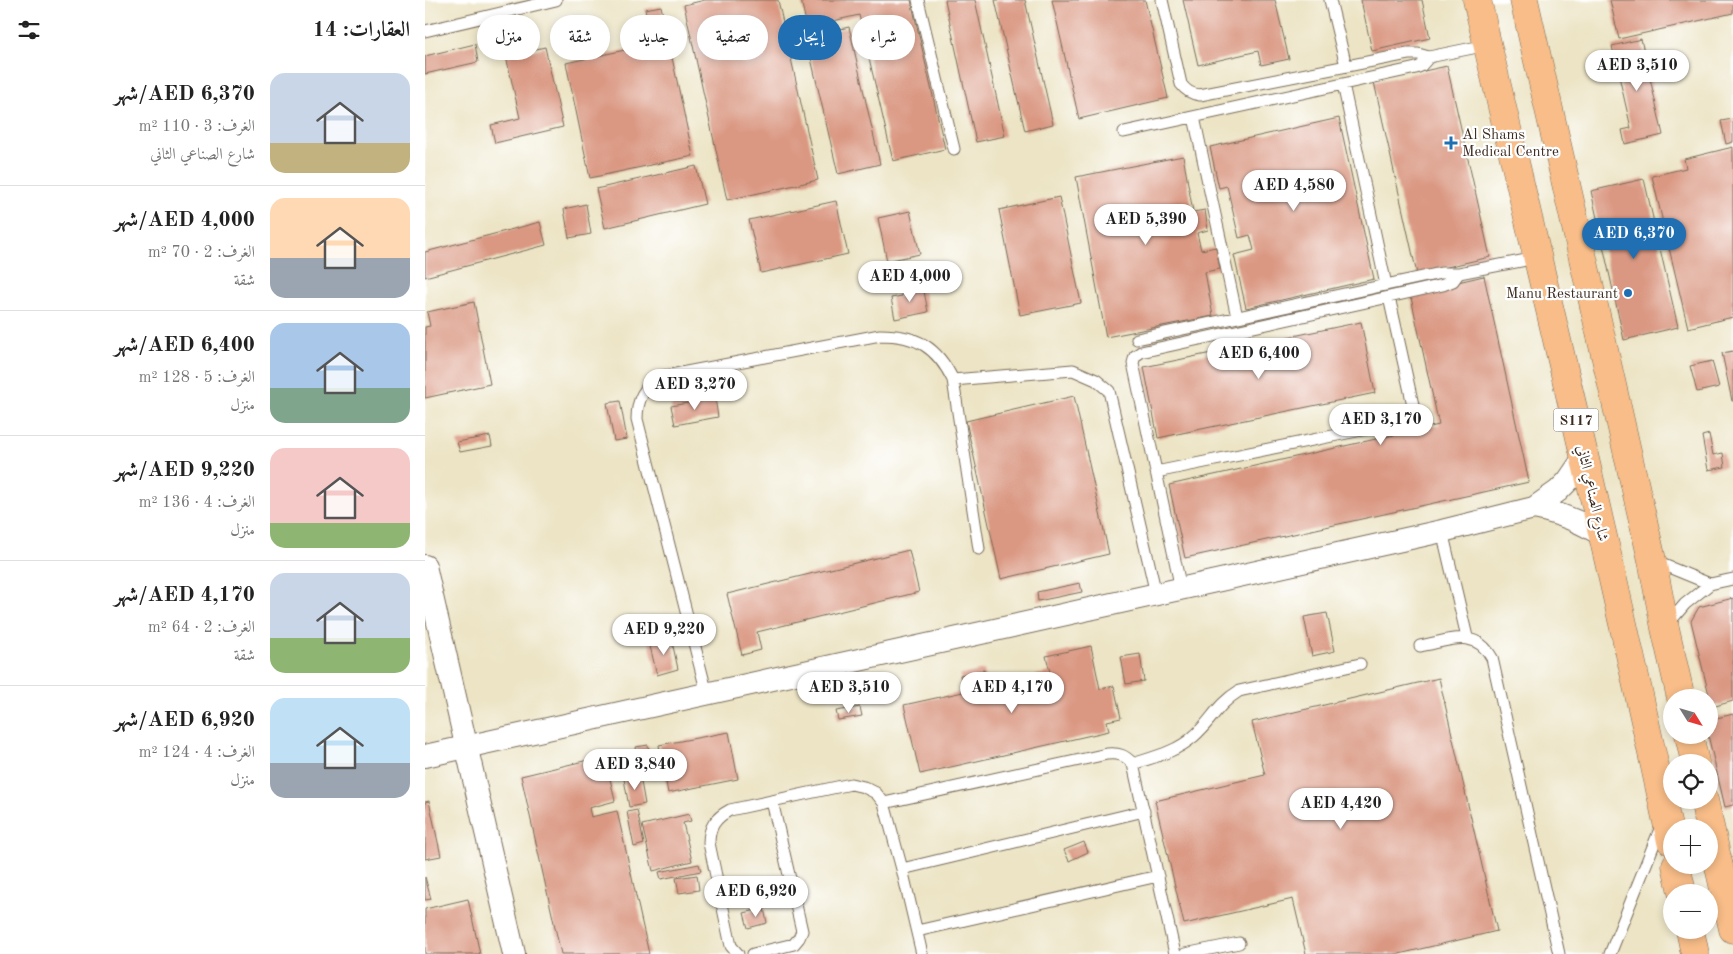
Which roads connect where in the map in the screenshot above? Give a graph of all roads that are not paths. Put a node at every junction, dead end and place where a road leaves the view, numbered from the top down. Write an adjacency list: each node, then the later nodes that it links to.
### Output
1 (555, 0): 7 (lane)
2 (918, 0): 14 (lane)
3 (1162, 0): 10 (lane)
4 (1330, 0): 10 (lane)
5 (1477, 0): 8 (main road, شارع الصناعي الثاني / S117)
6 (1525, 0): 28 (main road, S117)
7 (425, 32)
8 (1487, 45): 9 (lane); 15 (main road, شارع الصناعي الثاني / S117)
9 (1429, 57): 10 (lane); 11 (lane)
10 (1346, 66)
11 (1343, 84): 12 (lane); 17 (lane)
12 (1194, 117): 13 (lane); 19 (lane)
13 (1124, 132)
14 (954, 149)
15 (1536, 258): 16 (lane); 22 (main road, شارع الصناعي الثاني / S117)
16 (1459, 273): 17 (lane); 18 (lane)
17 (1386, 285): 19 (lane)
18 (1389, 297): 23 (lane); 23 (lane)
19 (1237, 317): 20 (lane)
20 (1137, 339)
21 (953, 380): 27 (lane); 33 (lane); 39 (lane)
22 (1585, 456): 24 (street); 26 (main road, شارع الصناعي الثاني / S117)
23 (1156, 472): 32 (lane)
24 (1533, 508): 25 (street); 26 (street)
25 (1442, 531): 32 (street); 35 (lane)
26 (1603, 536): 47 (main road, شارع الصناعي الثاني / S117)
27 (979, 549)
28 (1652, 560): 31 (lane); 34 (main road, S117)
29 (425, 566): 40 (street)
30 (1733, 579): 31 (lane)
31 (1710, 584): 34 (lane)
32 (1181, 589): 33 (street)
33 (1156, 594): 39 (street)
34 (1665, 628): 38 (main road, S117)
35 (1467, 637): 36 (lane); 62 (lane)
36 (1420, 646)
37 (1360, 664): 42 (lane)
38 (1679, 689)
39 (707, 694): 40 (street)
40 (466, 747): 41 (street); 56 (street)
41 (425, 756)
42 (1133, 764): 44 (lane); 46 (lane)
43 (772, 801): 44 (lane); 57 (lane); 58 (lane)
44 (884, 803): 49 (lane)
45 (1706, 809): 51 (main road)
46 (1144, 811): 49 (lane); 50 (lane)
47 (1666, 819)
48 (1663, 839): 63 (lane)
49 (902, 869): 53 (lane)
50 (1158, 876): 53 (lane); 60 (lane)
51 (1729, 890): 52 (main road)
52 (1733, 929)
53 (917, 931): 59 (lane)
54 (1692, 939): 64 (main road)
55 (1239, 943): 61 (lane)
56 (514, 954)
57 (738, 954)
58 (753, 954)
59 (922, 954)
60 (1175, 954)
61 (1185, 954)
62 (1559, 954)
63 (1610, 954)
64 (1695, 954)

